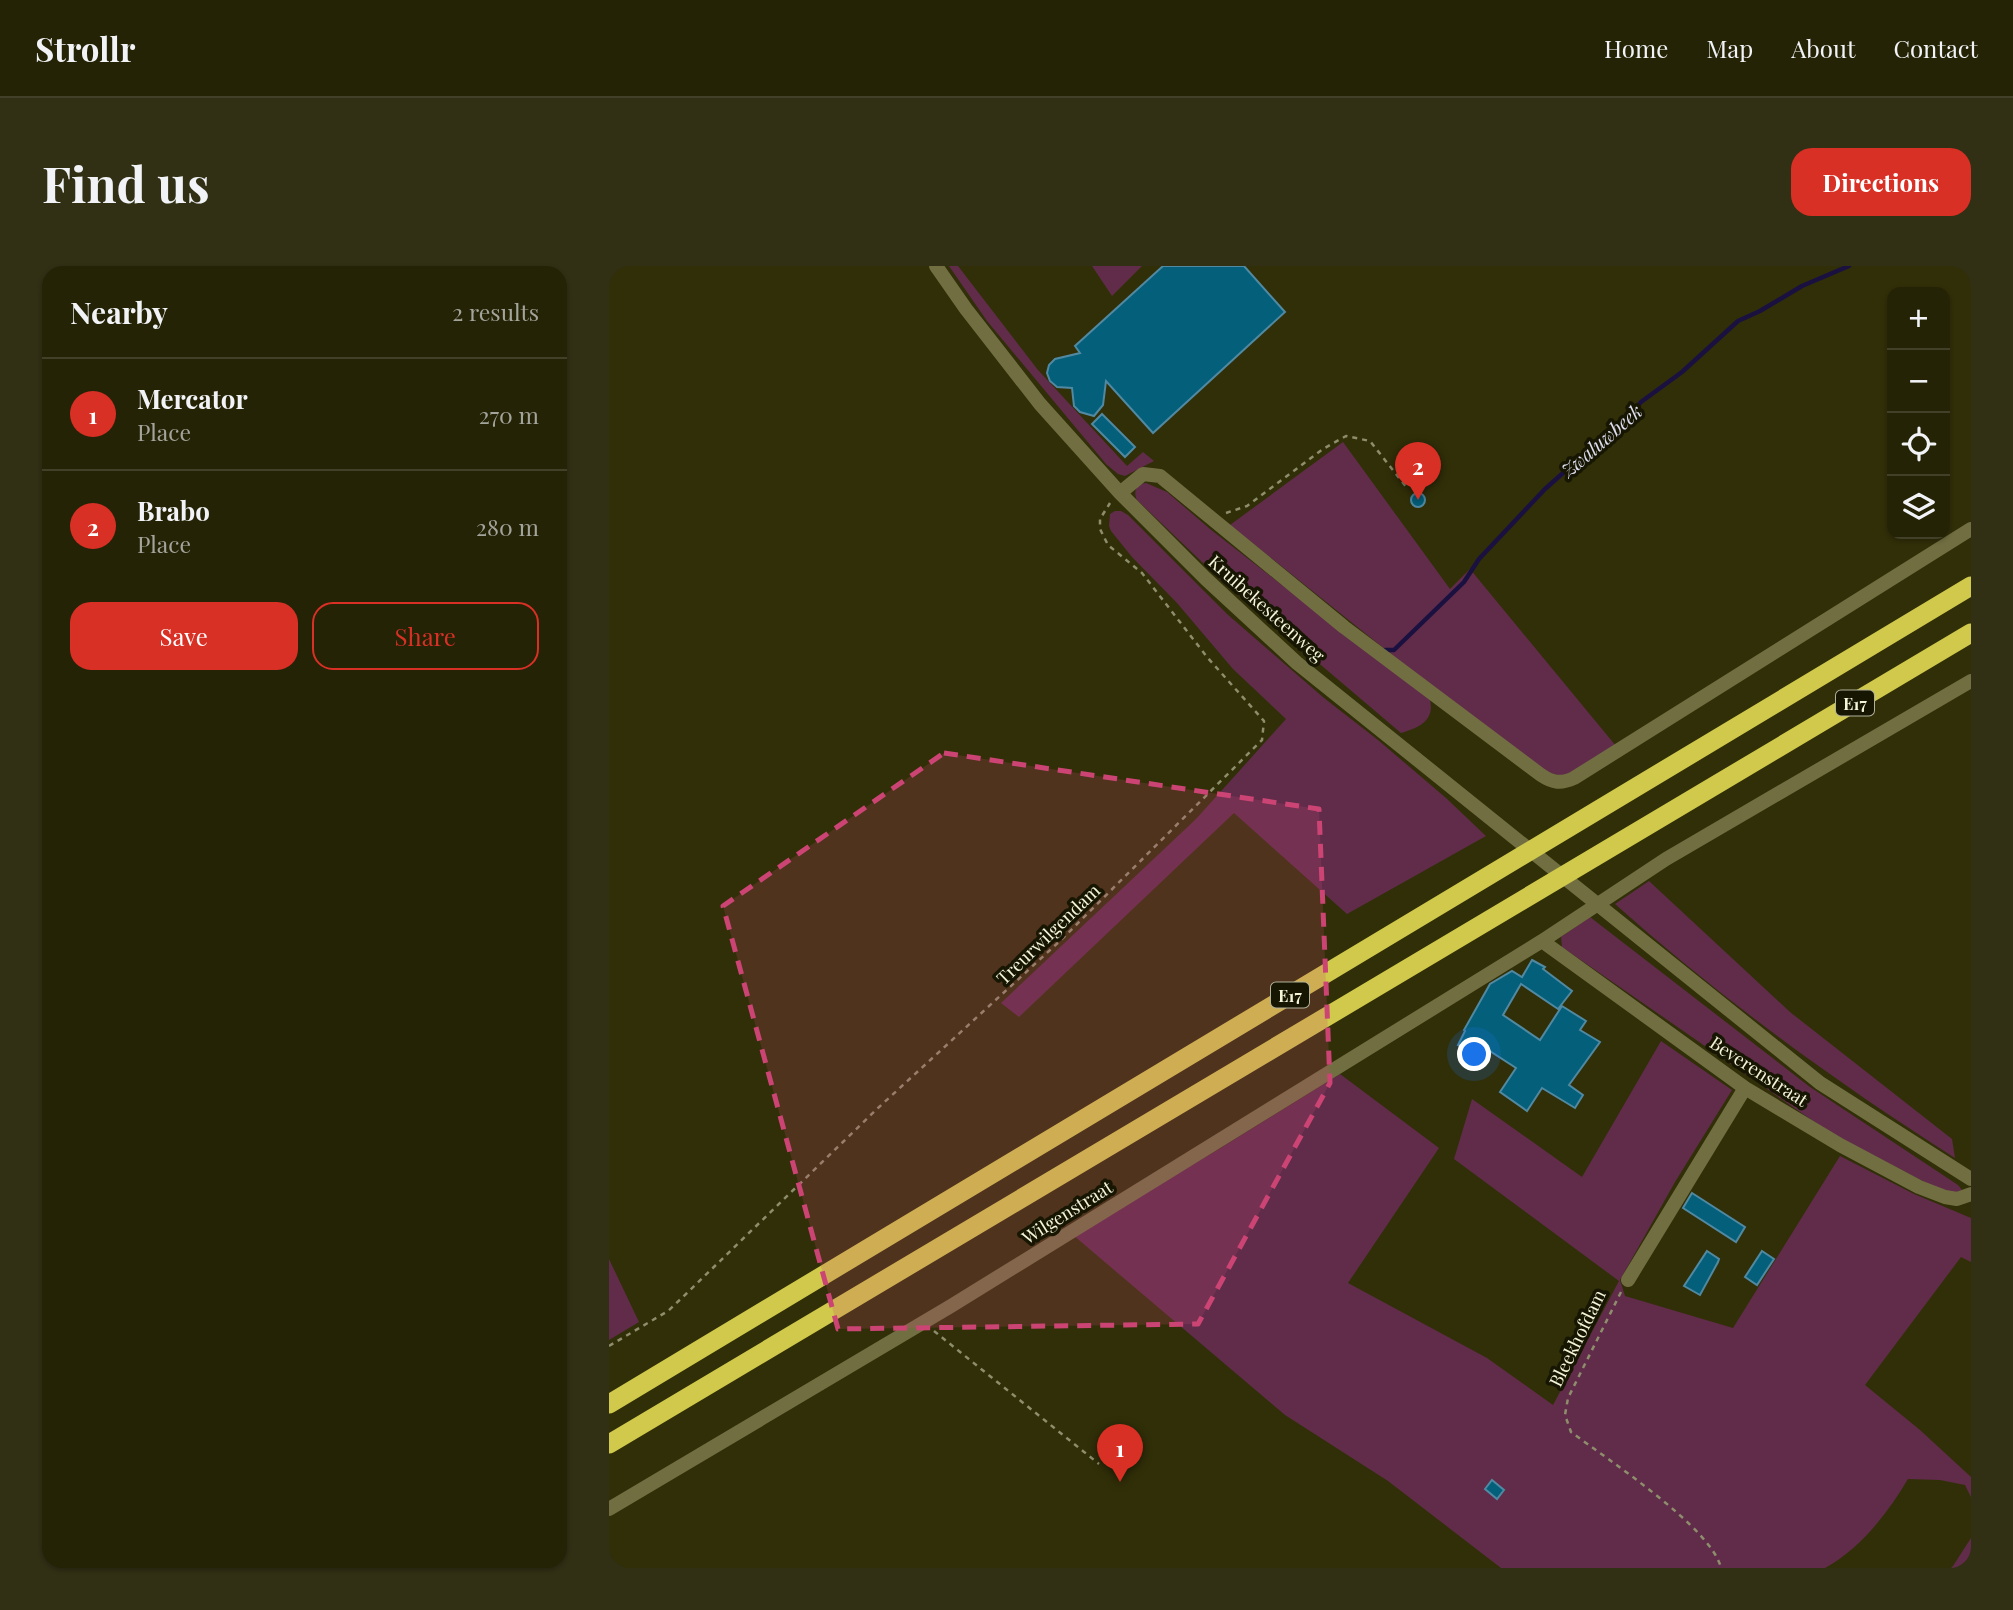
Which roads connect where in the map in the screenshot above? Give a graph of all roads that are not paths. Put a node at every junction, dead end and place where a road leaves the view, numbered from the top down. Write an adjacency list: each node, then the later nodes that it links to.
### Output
1 (936, 266): 2 (street, Kruibekesteenweg)
2 (1120, 493): 3 (street); 7 (street, Kruibekesteenweg)
3 (1971, 529)
4 (1971, 586): 13 (highway, E17)
5 (1971, 633): 14 (highway, E17)
6 (1971, 681): 8 (street, Wilgenstraat)
7 (1625, 925): 10 (street, Beverenstraat)
8 (1542, 941): 9 (street, Beverenstraat); 15 (street, Wilgenstraat)
9 (1745, 1088): 11 (street, Beverenstraat); 12 (street, Bleekhofdam)
10 (1971, 1179)
11 (1971, 1194)
12 (1628, 1280)
13 (609, 1404)
14 (609, 1444)
15 (609, 1509)

